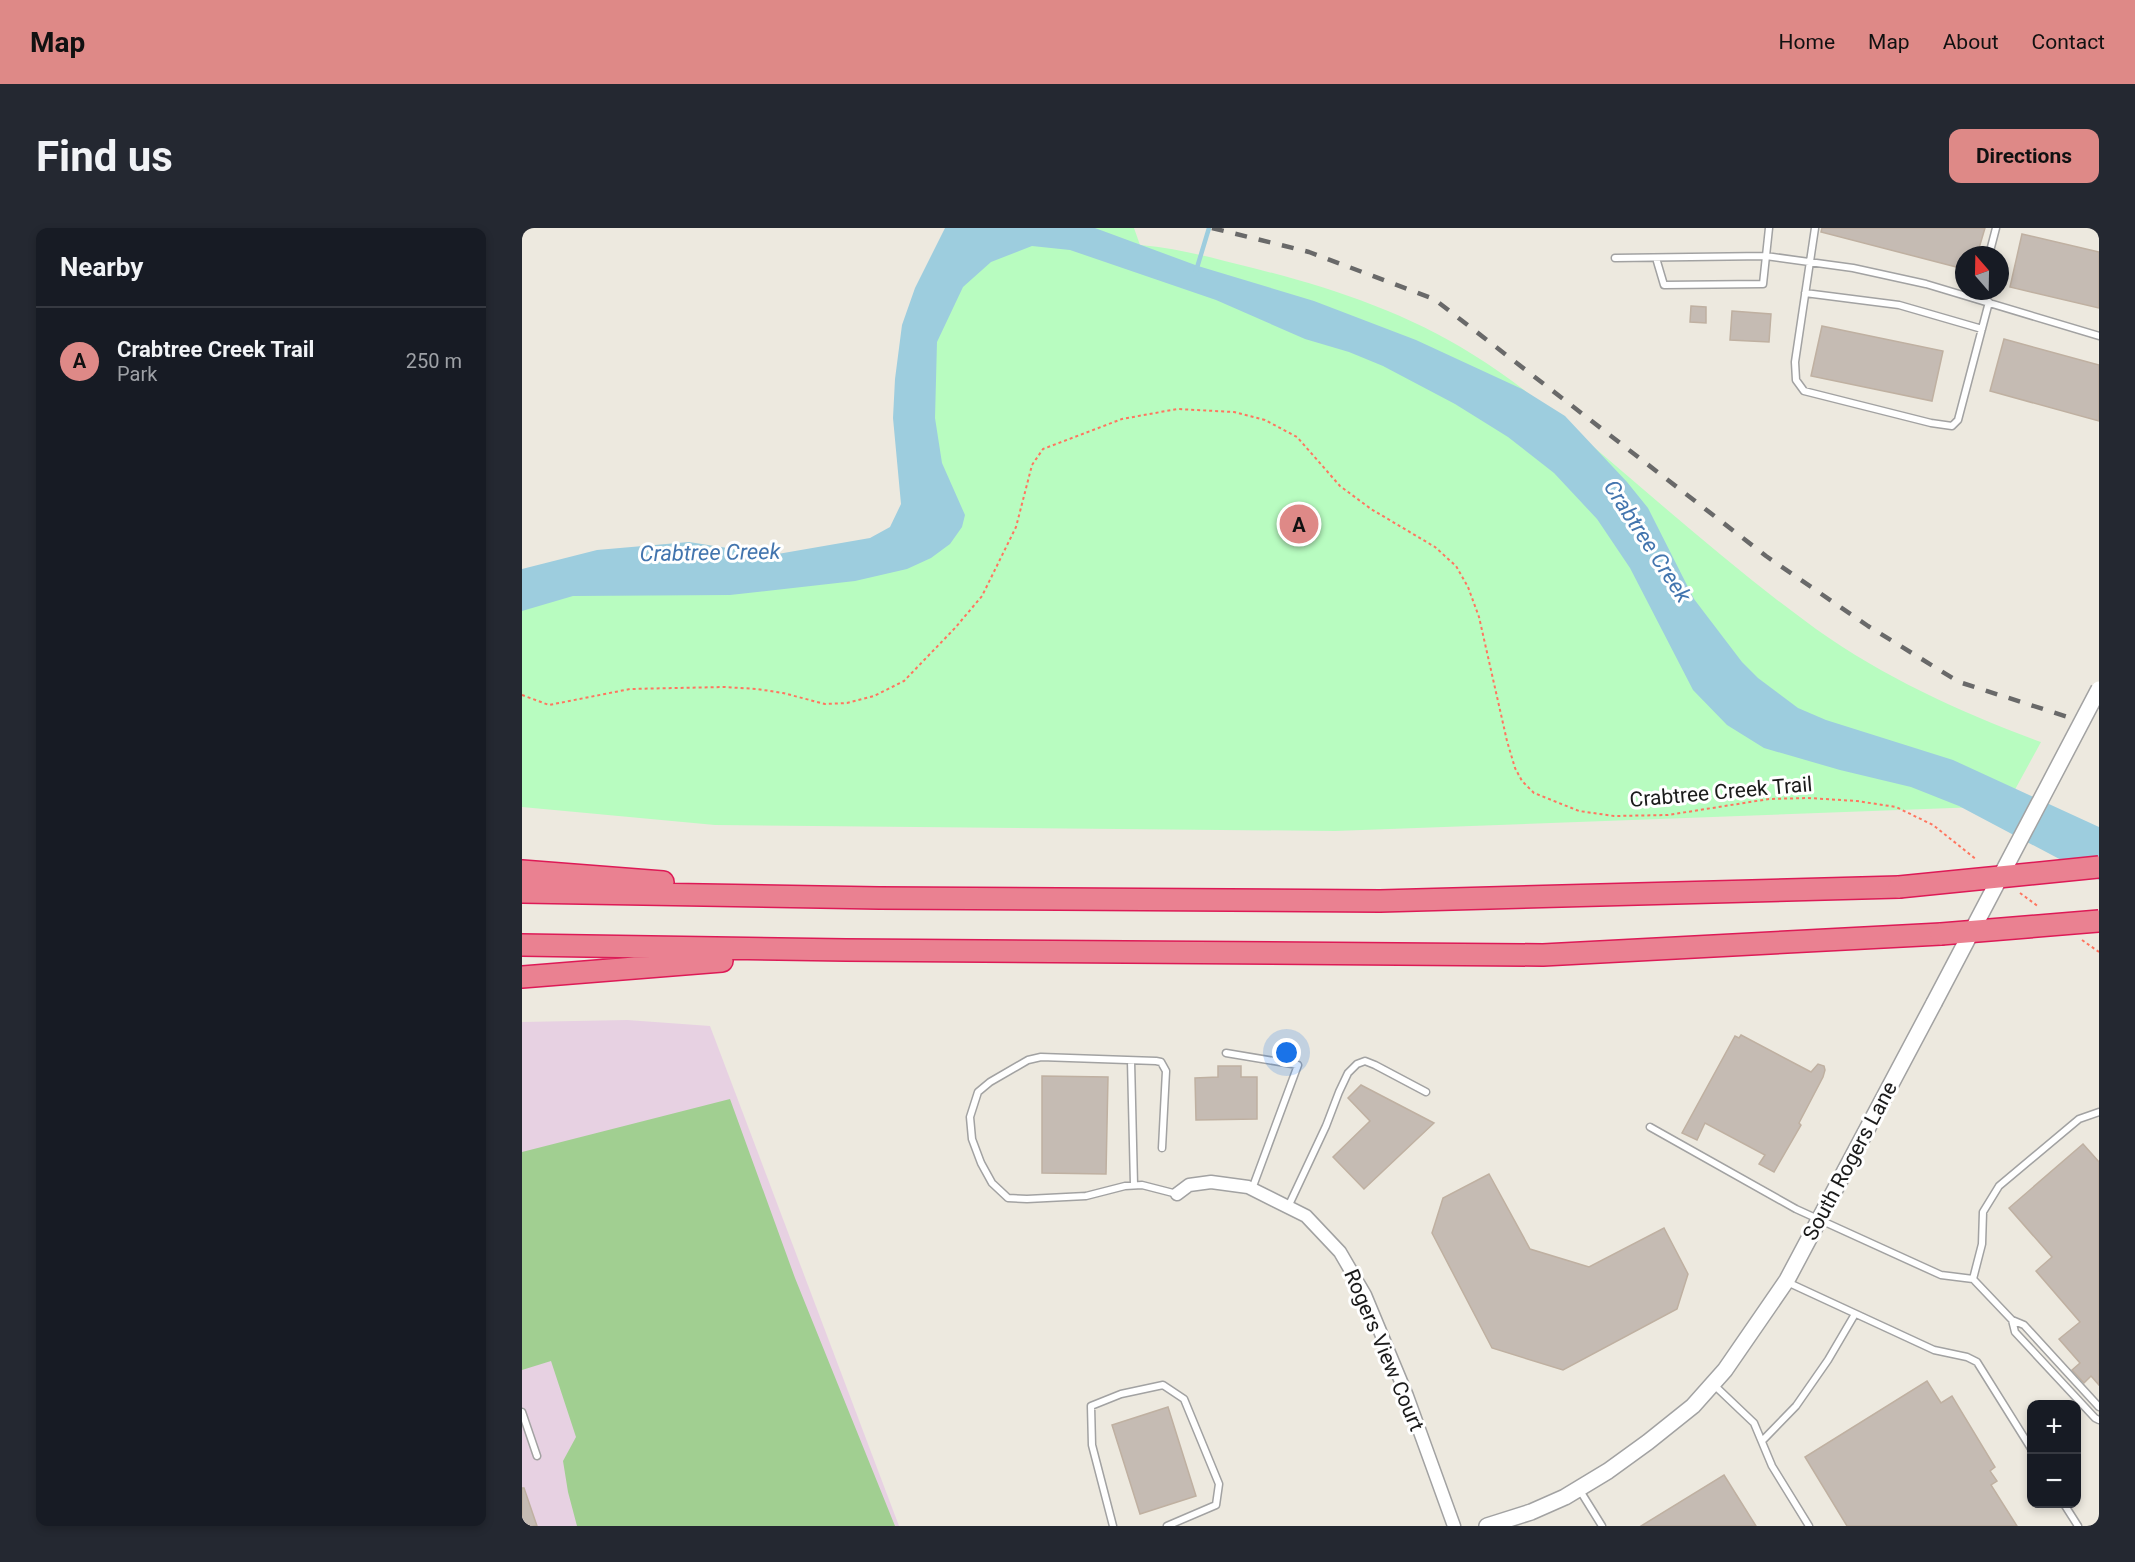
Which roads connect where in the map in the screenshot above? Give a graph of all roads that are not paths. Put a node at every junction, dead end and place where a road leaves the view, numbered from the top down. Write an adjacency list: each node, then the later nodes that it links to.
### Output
1 (1769, 228): 5 (lane)
2 (1815, 228): 8 (lane)
3 (1996, 228): 4 (lane)
4 (1991, 246)
5 (1766, 256): 7 (lane); 7 (lane); 8 (lane)
6 (1614, 258): 7 (lane)
7 (1656, 258)
8 (1809, 262): 9 (lane); 10 (lane)
9 (1955, 292)
10 (1805, 293): 13 (lane); 13 (lane)
11 (1982, 300): 12 (lane)
12 (1989, 302): 13 (lane); 14 (lane)
13 (1982, 328)
14 (2099, 336)
15 (2099, 689): 34 (street, South Rogers Lane, bridge)
16 (2099, 867): 19 (highway, bridge)
17 (522, 871): 19 (highway)
18 (522, 892): 19 (highway)
19 (879, 898)
20 (2099, 921): 22 (highway, bridge)
21 (522, 945): 22 (highway)
22 (846, 951): 23 (highway)
23 (522, 977)
24 (1226, 1053): 31 (lane)
25 (1131, 1061): 29 (lane); 30 (lane); 30 (lane)
26 (1426, 1092): 33 (lane)
27 (2099, 1112): 35 (lane)
28 (1650, 1127): 34 (lane)
29 (1162, 1148)
30 (1134, 1185): 32 (lane)
31 (1252, 1189): 32 (street, Rogers View Court); 33 (street, Rogers View Court)
32 (1177, 1194)
33 (1288, 1207): 51 (street, Rogers View Court)
34 (1819, 1220): 35 (lane); 36 (street, South Rogers Lane)
35 (1973, 1279): 38 (lane)
36 (1786, 1282): 37 (lane); 39 (street, South Rogers Lane)
37 (1855, 1314): 43 (lane); 44 (lane)
38 (2012, 1320): 40 (lane); 42 (lane)
39 (1713, 1383): 43 (lane); 46 (street, South Rogers Lane)
40 (2099, 1407)
41 (522, 1412): 45 (lane)
42 (2099, 1420)
43 (1762, 1441): 54 (lane)
44 (2027, 1443)
45 (537, 1456)
46 (1578, 1489): 48 (street, South Rogers Lane); 53 (lane)
47 (2067, 1508): 55 (lane)
48 (1512, 1522): 52 (street, South Rogers Lane)
49 (1113, 1526): 50 (lane)
50 (1167, 1526)
51 (1454, 1526)
52 (1487, 1526)
53 (1602, 1526)
54 (1809, 1526)
55 (2078, 1526)

